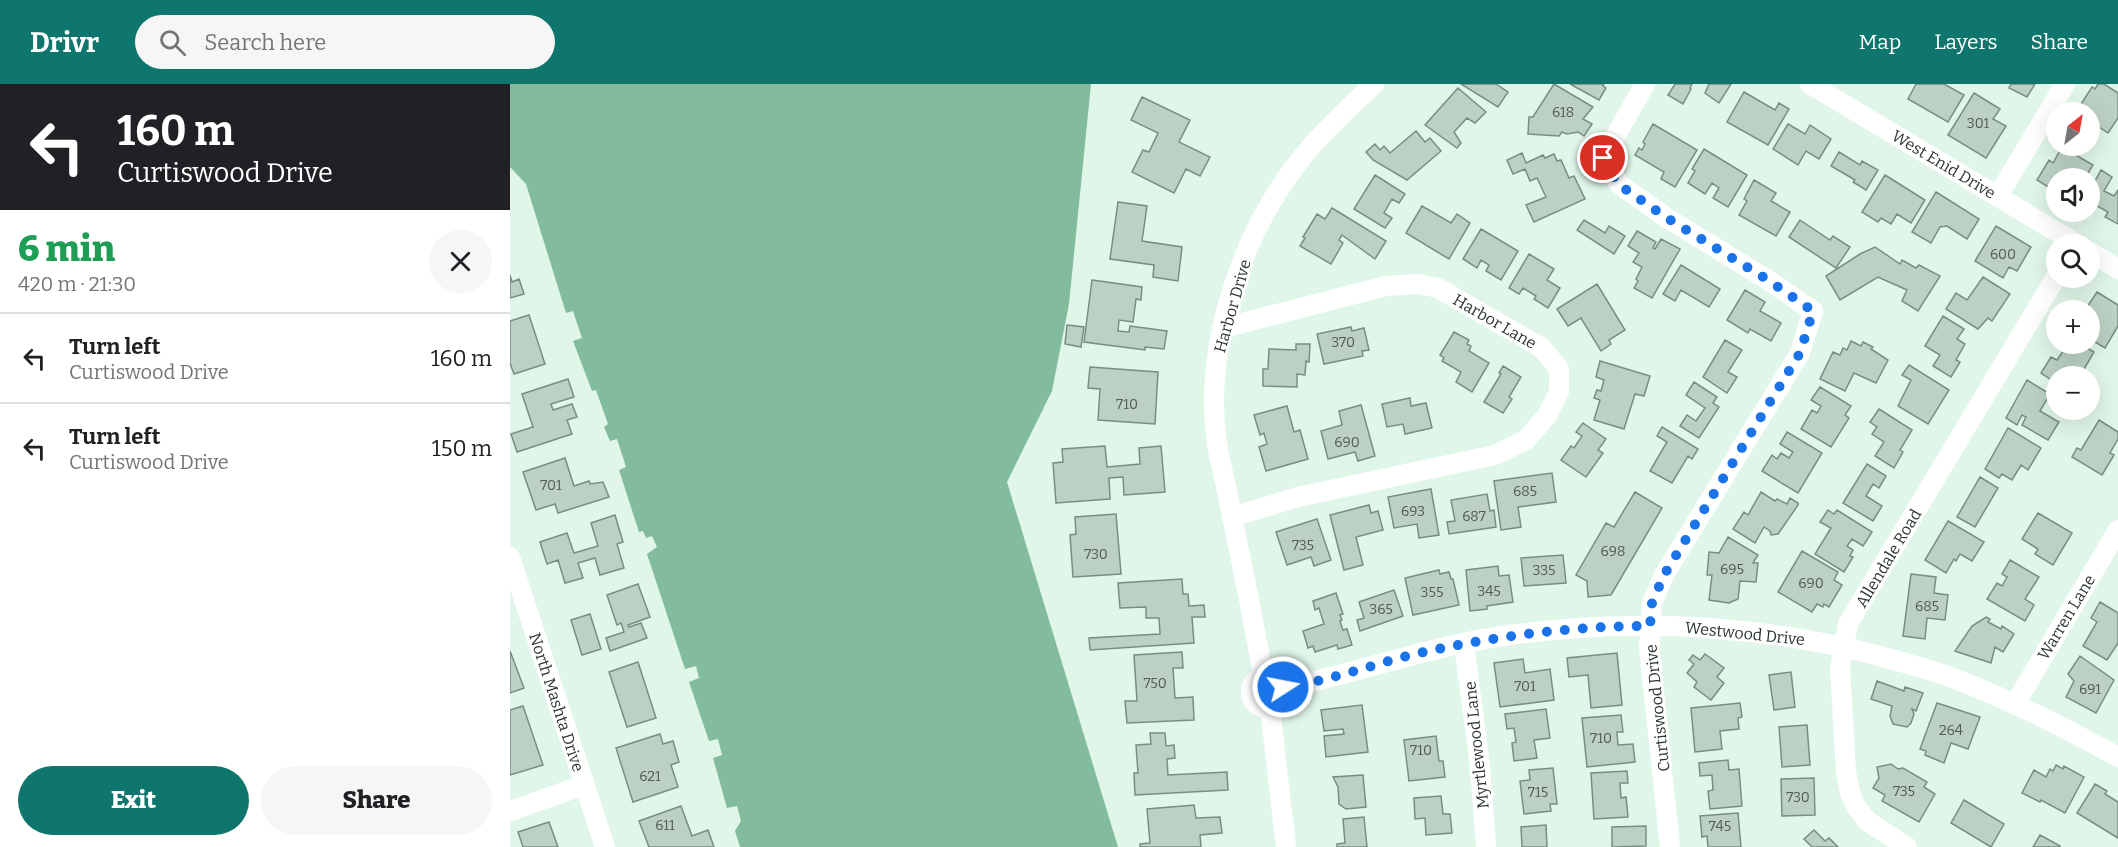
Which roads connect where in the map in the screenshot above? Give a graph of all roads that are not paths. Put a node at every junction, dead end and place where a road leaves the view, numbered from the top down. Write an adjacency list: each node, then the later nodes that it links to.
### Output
1 (1374, 84): 10 (street, Harbor Drive)
2 (1645, 84): 14 (street, Curtiswood Drive)
3 (1809, 84): 5 (street, West Enid Drive)
4 (2065, 84): 5 (street)
5 (1998, 196): 6 (street, West Enid Drive)
6 (2061, 234)
7 (2100, 258): 8 (street)
8 (2118, 268)
9 (2049, 288): 16 (street, Allendale Road)
10 (1223, 328): 11 (street, Harbor Drive); 11 (street, Harbor Lane)
11 (1232, 517): 17 (street, Harbor Drive)
12 (2118, 530): 19 (street, Warren Lane)
13 (510, 557): 22 (street, North Mashta Drive)
14 (1650, 626): 15 (street, Westwood Drive); 16 (street, Westwood Drive); 27 (street, Curtiswood Drive)
15 (1464, 644): 18 (street, Westwood Drive); 26 (street, Myrtlewood Lane)
16 (1843, 647): 19 (street, Westwood Drive); 28 (street, Allendale Road)
17 (1263, 676): 18 (street); 20 (street)
18 (1283, 687): 20 (street)
19 (2015, 704): 21 (street, Westwood Drive)
20 (1270, 708): 25 (street)
21 (2118, 757)
22 (584, 785): 23 (street); 24 (street, North Mashta Drive)
23 (510, 811)
24 (605, 847)
25 (1286, 847)
26 (1486, 847)
27 (1670, 847)
28 (1907, 847)

